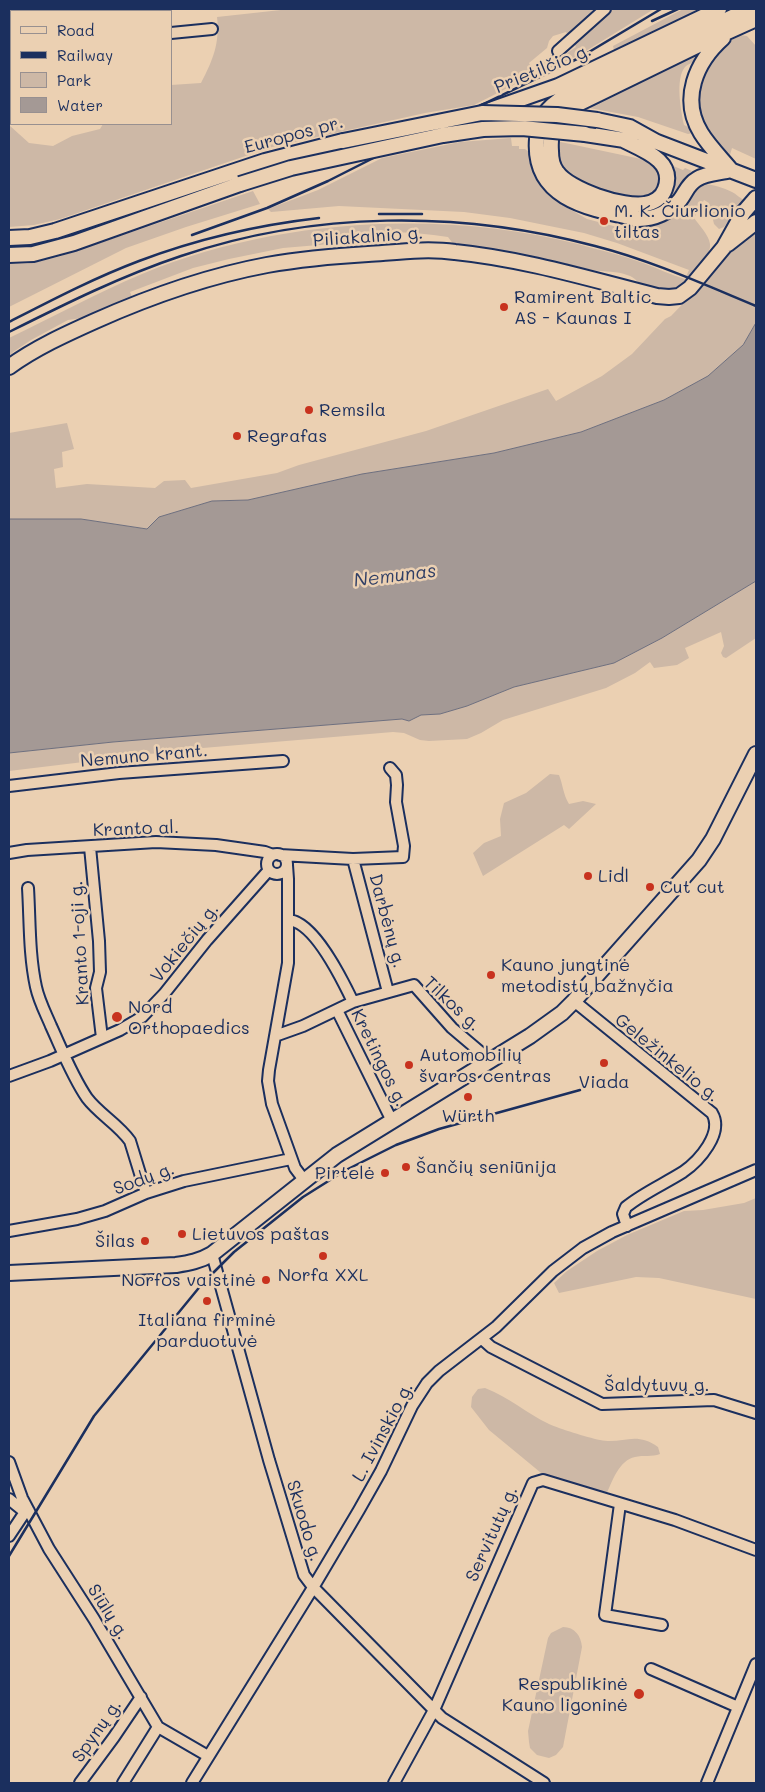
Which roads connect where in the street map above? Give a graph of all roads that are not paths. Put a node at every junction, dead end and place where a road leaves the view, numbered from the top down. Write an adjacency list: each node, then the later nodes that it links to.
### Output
1 (605, 9): 8 (street)
2 (719, 9): 9 (main road, Prietilčio g.)
3 (749, 9): 12 (main road)
4 (756, 19): 6 (main road)
5 (212, 29): 7 (street)
6 (732, 30): 10 (main road); 12 (main road)
7 (172, 33)
8 (558, 51)
9 (482, 113): 11 (main road, Europos pr., bridge); 16 (main road, Europos pr., bridge)
10 (624, 140): 11 (main road); 18 (main road, Europos pr., bridge)
11 (657, 142): 12 (main road)
12 (731, 170): 13 (main road)
13 (752, 179)
14 (756, 198): 17 (main road)
15 (756, 222): 17 (main road)
16 (9, 238)
17 (724, 247): 19 (main road, Piliakalnio g.)
18 (9, 255)
19 (9, 367)
20 (756, 754): 31 (main road)
21 (283, 761): 23 (street, Nemuno krant.)
22 (390, 768): 26 (street, Kranto al.)
23 (9, 786)
24 (90, 847): 25 (street, Kranto al.); 27 (street, Kranto al.); 35 (street, Kranto 1-oji g.)
25 (9, 853)
26 (353, 859): 27 (street, Kranto al.); 30 (street, Darbėnų g.)
27 (281, 862): 29 (street); 35 (street, Vokiečių g.)
28 (28, 888): 36 (street)
29 (288, 920): 32 (street, Kretingos g.); 34 (street)
30 (388, 992): 32 (street, Tilkos g.); 37 (street, Tilkos g.)
31 (574, 1001): 37 (main road); 44 (street, Geležinkelio g.)
32 (353, 1002): 33 (street, Tilkos g.)
33 (337, 1010): 34 (street, Tilkos g.); 39 (street, Kretingos g.)
34 (274, 1036): 40 (street)
35 (102, 1038): 36 (street, Vokiečių g.)
36 (64, 1055): 38 (street, Vokiečių g.); 43 (street)
37 (491, 1061): 39 (main road)
38 (9, 1076)
39 (392, 1121): 42 (main road)
40 (291, 1159): 42 (street); 43 (street, Sodų g.)
41 (756, 1170): 44 (street, L. Ivinskio g.)
42 (304, 1180): 46 (main road)
43 (146, 1194): 45 (street, Sodų g.)
44 (627, 1226): 48 (street, L. Ivinskio g.)
45 (9, 1232)
46 (212, 1254): 47 (main road); 56 (street, Skuodo g.)
47 (9, 1273)
48 (482, 1339): 49 (street, Šaldytuvų g.); 56 (street, L. Ivinskio g.)
49 (756, 1413)
50 (9, 1462): 53 (street, Siūlų g.)
51 (9, 1499): 53 (street)
52 (620, 1504): 55 (street, Servitutų g.); 57 (street); 62 (street, Servitutų g.)
53 (27, 1511): 54 (street); 60 (street, Siūlų g.)
54 (9, 1536)
55 (756, 1550)
56 (313, 1587): 62 (street, Skuodo g.); 64 (street, L. Ivinskio g.)
57 (662, 1625)
58 (756, 1664): 61 (street)
59 (651, 1669): 61 (street)
60 (141, 1697): 63 (street, Siūlų g.); 65 (street, Spynų g.)
61 (738, 1707): 70 (street)
62 (434, 1710): 68 (street, Servitutų g.); 69 (street, Skuodo g.)
63 (158, 1727): 64 (street); 66 (street)
64 (208, 1756): 67 (street, L. Ivinskio g.)
65 (80, 1783)
66 (123, 1783)
67 (192, 1783)
68 (394, 1783)
69 (544, 1783)
70 (707, 1783)

